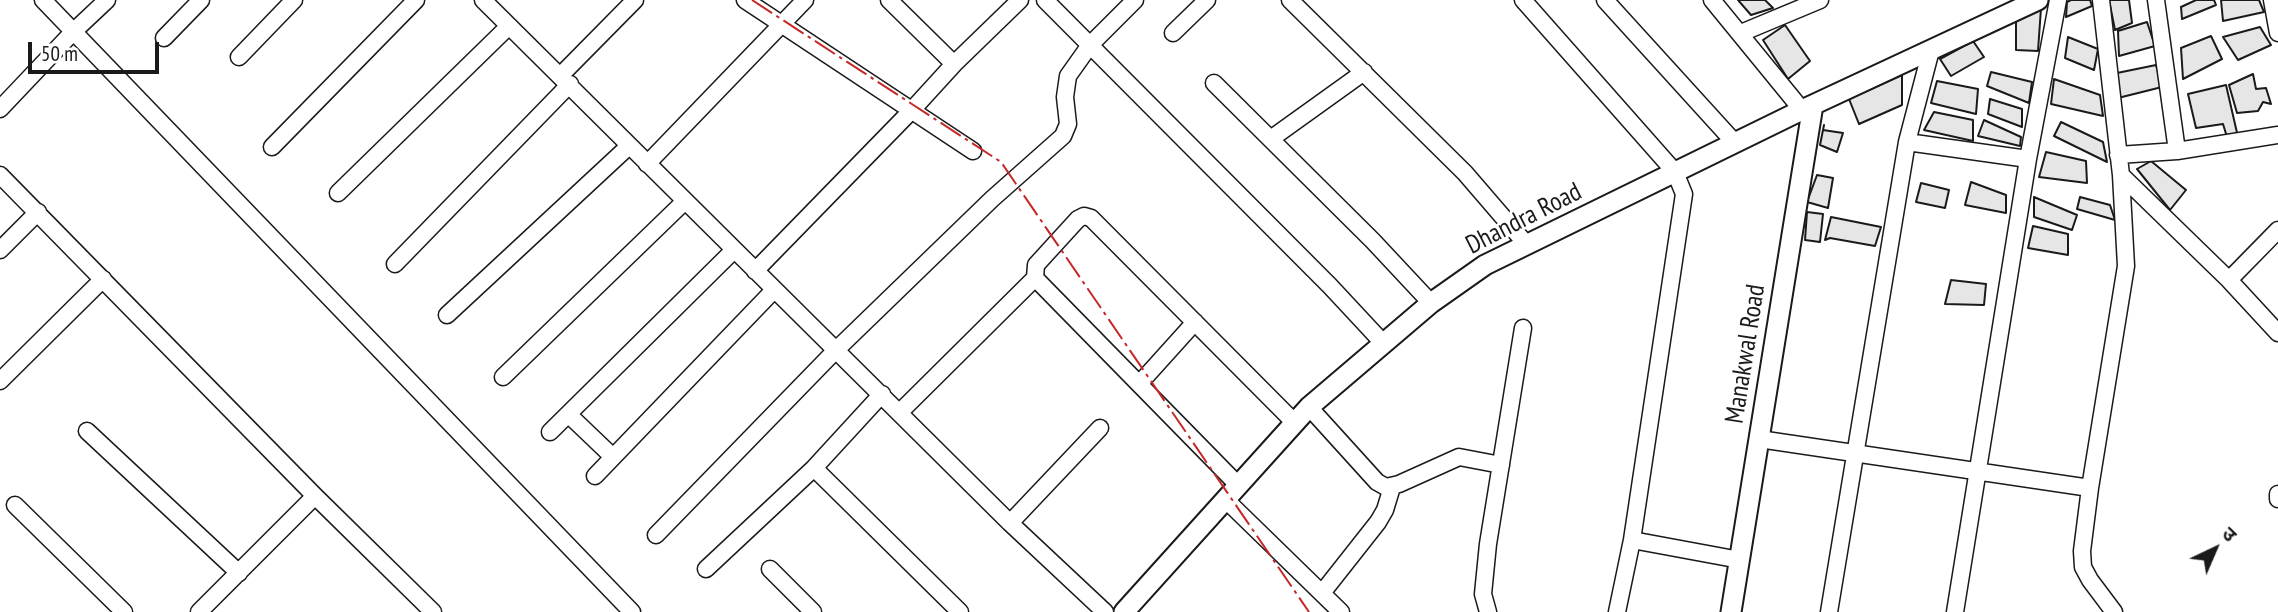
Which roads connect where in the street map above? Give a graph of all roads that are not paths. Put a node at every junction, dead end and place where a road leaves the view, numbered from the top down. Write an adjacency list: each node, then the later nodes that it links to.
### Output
1 (43, 0): 27 (street)
2 (107, 0): 27 (street)
3 (201, 0): 31 (street)
4 (294, 0): 34 (street)
5 (416, 0): 47 (street)
6 (483, 0): 26 (street)
7 (635, 0): 37 (street)
8 (745, 0): 25 (street)
9 (805, 0): 25 (street)
10 (889, 0): 35 (street)
11 (1020, 0): 35 (street)
12 (1045, 0): 32 (street)
13 (1135, 0): 32 (street)
14 (1207, 0): 28 (street)
15 (1290, 0): 36 (street)
16 (1523, 0): 53 (street)
17 (1605, 0): 44 (street)
18 (1712, 0): 29 (street)
19 (1820, 0): 29 (street)
20 (2038, 0): 33 (street, Dhandra Road)
21 (2058, 0): 51 (street)
22 (2101, 0): 50 (street)
23 (2156, 0): 49 (street)
24 (2272, 0): 30 (street)
25 (782, 25): 41 (street); 52 (street)
26 (509, 26): 37 (street); 56 (street)
27 (73, 32): 40 (street); 111 (street)
28 (1173, 33)
29 (1741, 33): 39 (street)
30 (2278, 33)
31 (164, 38)
32 (1090, 45): 74 (street); 75 (street)
33 (1931, 50): 39 (street, Dhandra Road); 45 (street)
34 (239, 57)
35 (954, 64): 41 (street)
36 (1364, 72): 43 (street); 60 (street)
37 (565, 80): 46 (street); 63 (street)
38 (1214, 83): 43 (street)
39 (1807, 107): 44 (street, Dhandra Road); 87 (street, Manakwal Road)
40 (0, 109)
41 (912, 110): 48 (street); 64 (street)
42 (2278, 135): 49 (street)
43 (1272, 138): 69 (street)
44 (1735, 142): 53 (street, Dhandra Road)
45 (1907, 142): 51 (street); 88 (street)
46 (629, 146): 52 (street); 70 (street)
47 (272, 147)
48 (973, 151)
49 (2177, 151): 50 (street)
50 (2118, 155): 55 (street)
51 (2028, 159): 92 (street)
52 (647, 164): 57 (street)
53 (1675, 172): 60 (street, Dhandra Road); 101 (street)
54 (0, 175): 58 (street)
55 (2121, 176): 67 (street); 95 (street)
56 (338, 193)
57 (685, 201): 62 (street); 76 (street)
58 (38, 212): 61 (street); 66 (street)
59 (2278, 230): 67 (street)
60 (1527, 245): 69 (street, Dhandra Road)
61 (0, 250)
62 (734, 250): 64 (street); 82 (street)
63 (395, 264)
64 (755, 271): 68 (street)
65 (1035, 278): 71 (street); 78 (street); 81 (street)
66 (103, 279): 77 (street); 97 (street)
67 (2229, 280): 73 (street)
68 (774, 290): 75 (street); 89 (street)
69 (1431, 303): 74 (street, Dhandra Road)
70 (447, 315)
71 (1195, 322): 78 (street); 83 (street)
72 (1523, 328): 90 (street)
73 (2278, 333)
74 (1384, 344): 80 (street, Dhandra Road)
75 (835, 351): 79 (street); 100 (street)
76 (503, 377)
77 (0, 381)
78 (1140, 383): 96 (street)
79 (882, 394): 81 (street); 91 (street)
80 (1309, 407): 83 (street, Dhandra Road); 94 (street)
81 (900, 412): 99 (street)
82 (568, 414): 86 (street); 89 (street)
83 (1295, 423): 96 (street, Dhandra Road)
84 (1100, 428): 99 (street)
85 (87, 431): 105 (street)
86 (550, 432)
87 (1759, 439): 88 (street); 102 (street, Manakwal Road)
88 (1854, 452): 92 (street); 120 (street)
89 (613, 457): 93 (street)
90 (1501, 465): 94 (street); 117 (street)
91 (814, 468): 103 (street); 113 (street)
92 (1979, 472): 95 (street); 121 (street)
93 (595, 476)
94 (1392, 487): 106 (street)
95 (2090, 488): 107 (street)
96 (1233, 493): 106 (street); 115 (street, Dhandra Road)
97 (315, 496): 105 (street); 110 (street)
98 (15, 505): 108 (street)
99 (1010, 523): 114 (street)
100 (656, 535)
101 (1632, 540): 102 (street); 118 (street)
102 (1740, 560): 119 (street, Manakwal Road)
103 (706, 569)
104 (770, 569): 112 (street)
105 (239, 573): 109 (street)
106 (1322, 593): 116 (street)
107 (2112, 611)
108 (124, 612)
109 (199, 612)
110 (433, 612)
111 (632, 612)
112 (813, 612)
113 (960, 612)
114 (1105, 612)
115 (1124, 612)
116 (1341, 612)
117 (1488, 612)
118 (1617, 612)
119 (1731, 612)
120 (1829, 612)
121 (1955, 612)

